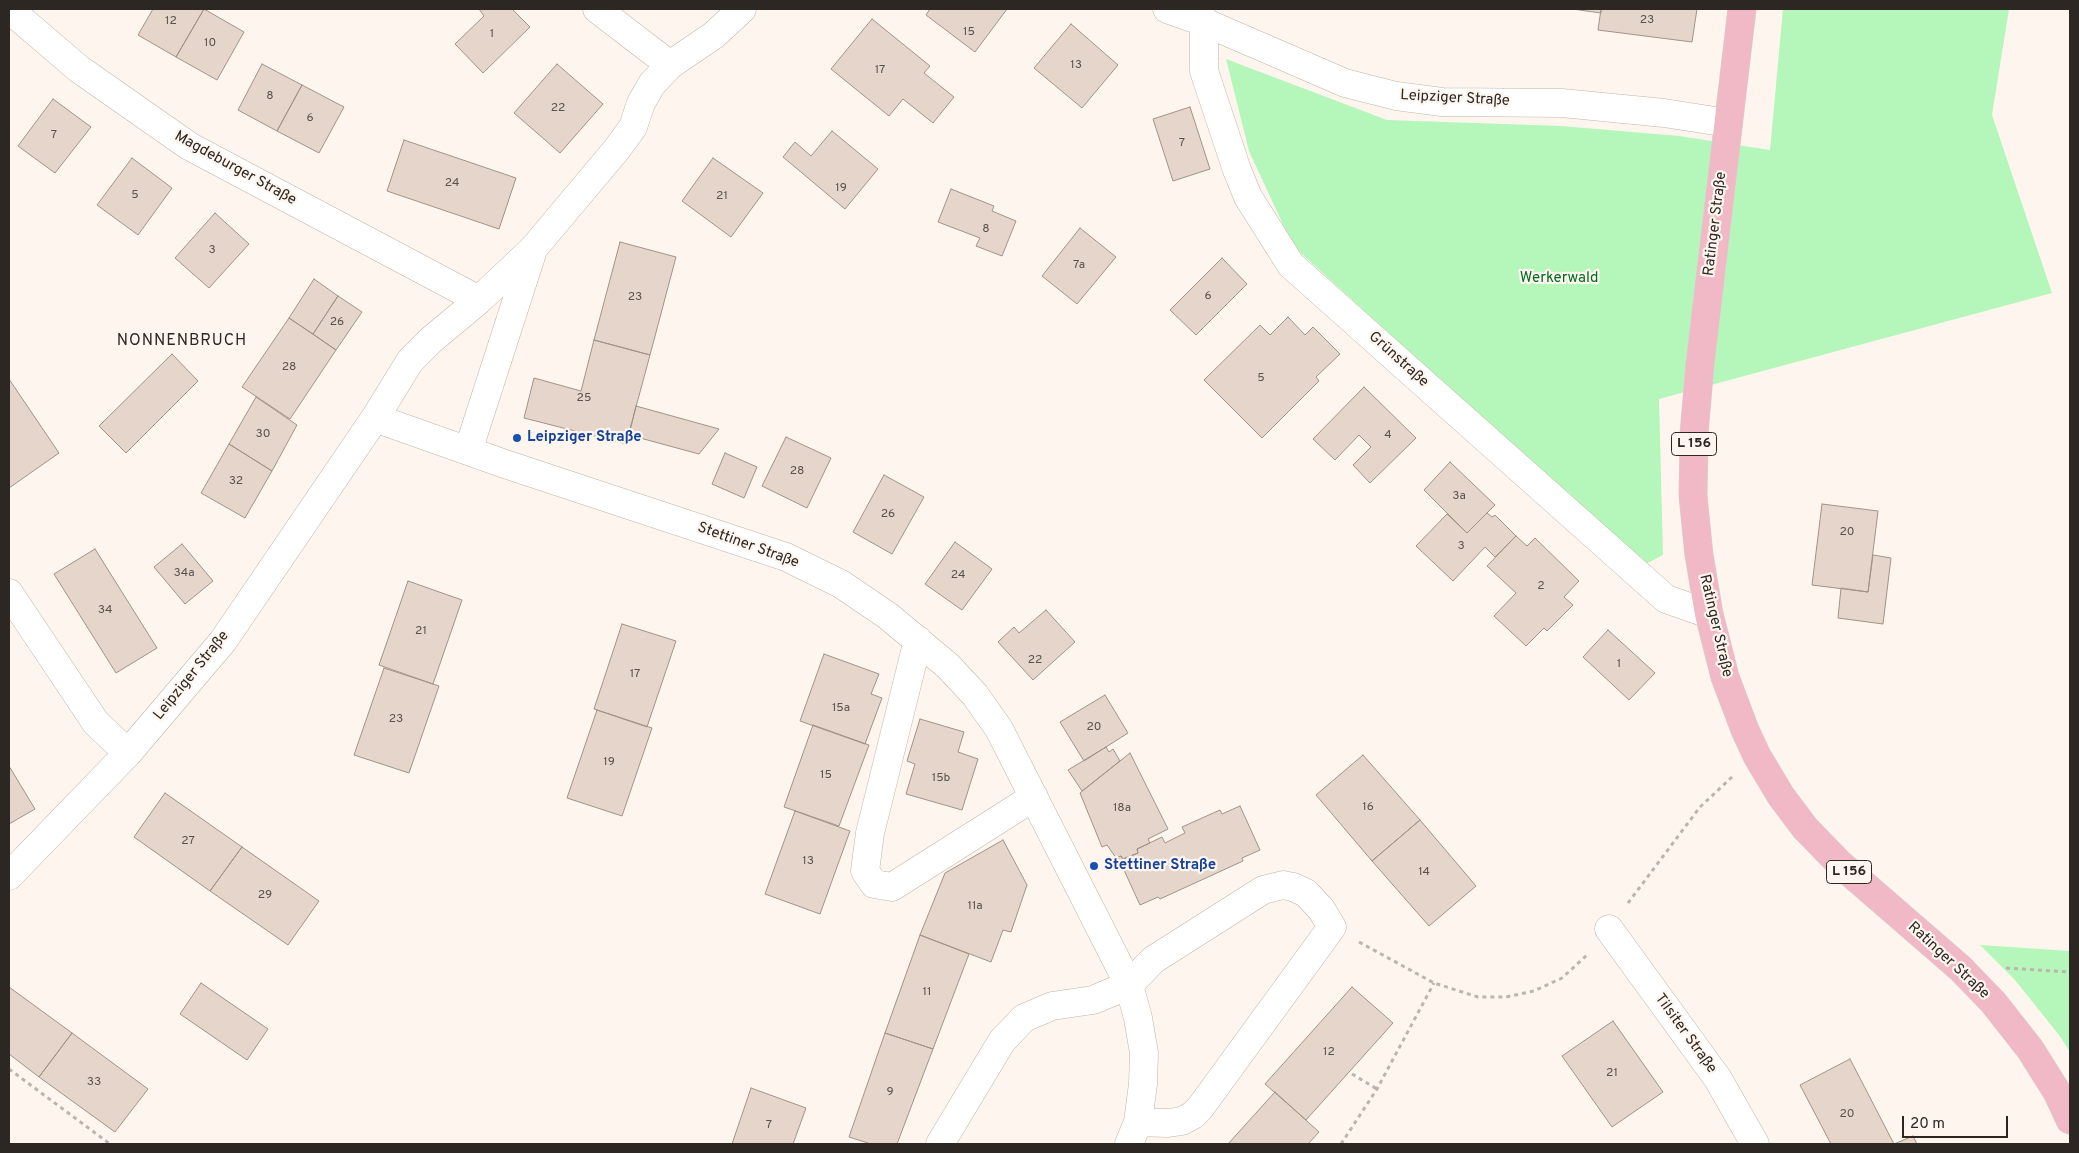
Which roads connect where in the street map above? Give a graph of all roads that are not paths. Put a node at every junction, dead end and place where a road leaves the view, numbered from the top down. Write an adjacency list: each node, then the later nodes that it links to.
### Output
1 (9, 9): 10 (street, Magdeburger Straße)
2 (597, 9): 7 (street)
3 (742, 9): 7 (street, Leipziger Straße)
4 (1167, 9): 6 (street, Leipziger Straße)
5 (1742, 9): 8 (main road, Ratinger Straße / L 156)
6 (1201, 16): 8 (street, Leipziger Straße); 14 (street, Grünstraße)
7 (670, 65): 9 (street, Leipziger Straße)
8 (1728, 123): 14 (main road, Ratinger Straße / L 156)
9 (533, 249): 10 (street, Leipziger Straße); 12 (street, Leipziger Straße)
10 (479, 300): 11 (street, Leipziger Straße)
11 (375, 418): 12 (street, Stettiner Straße); 16 (street, Leipziger Straße)
12 (468, 451): 15 (street, Stettiner Straße)
13 (9, 593): 16 (street)
14 (1709, 614): 21 (main road, Ratinger Straße / L 156)
15 (918, 640): 17 (street, Stettiner Straße); 17 (street)
16 (128, 753): 18 (street, Leipziger Straße)
17 (1034, 797): 20 (street, Stettiner Straße)
18 (9, 876)
19 (1609, 929): 24 (street, Tilsiter Straße)
20 (1130, 985): 22 (street, Stettiner Straße); 22 (street, Stettiner Straße); 23 (street)
21 (2070, 1120)
22 (1133, 1133)
23 (940, 1144)
24 (1755, 1144)

